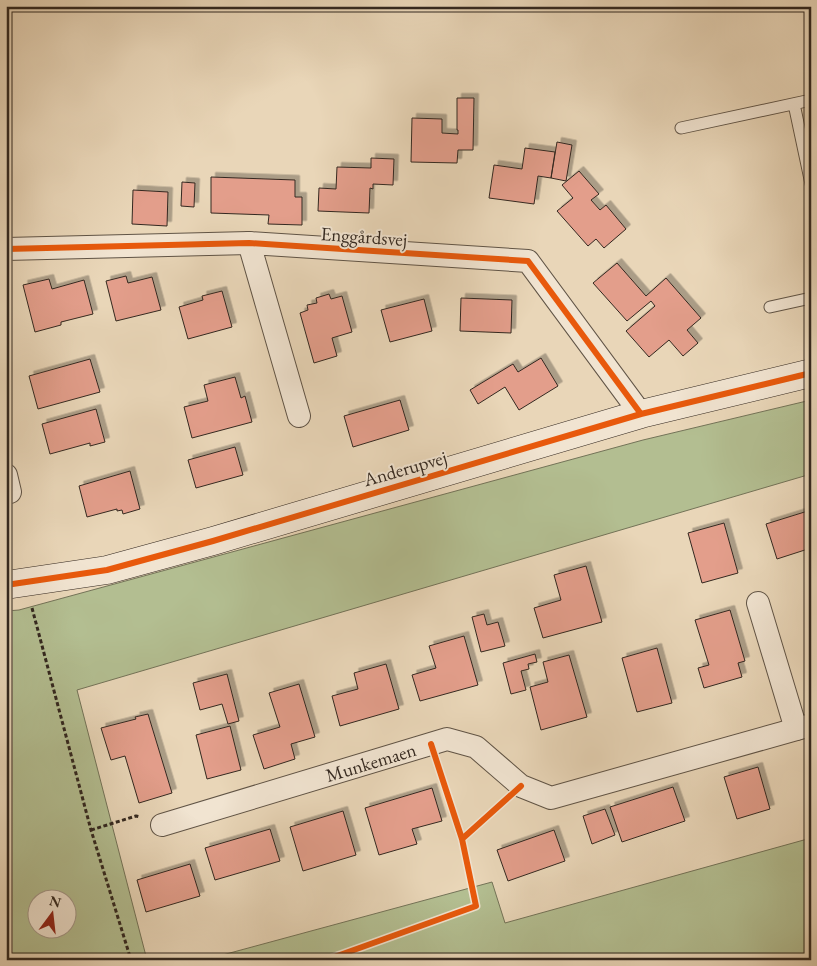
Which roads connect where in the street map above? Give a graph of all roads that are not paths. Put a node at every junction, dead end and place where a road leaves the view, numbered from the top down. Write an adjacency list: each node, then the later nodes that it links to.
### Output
1 (811, 100): 2 (lane)
2 (794, 104): 3 (lane); 4 (lane)
3 (681, 128)
4 (811, 184)
5 (249, 244): 6 (street, Enggårdsvej); 10 (street, Enggårdsvej); 11 (street)
6 (6, 249)
7 (811, 298): 8 (lane)
8 (770, 307)
9 (811, 373): 10 (street, Anderupvej)
10 (642, 414): 12 (street, Anderupvej)
11 (299, 416)
12 (16, 584)
13 (758, 603): 14 (street, Munkemaen)
14 (803, 727): 15 (street, Munkemaen)
15 (162, 825)

